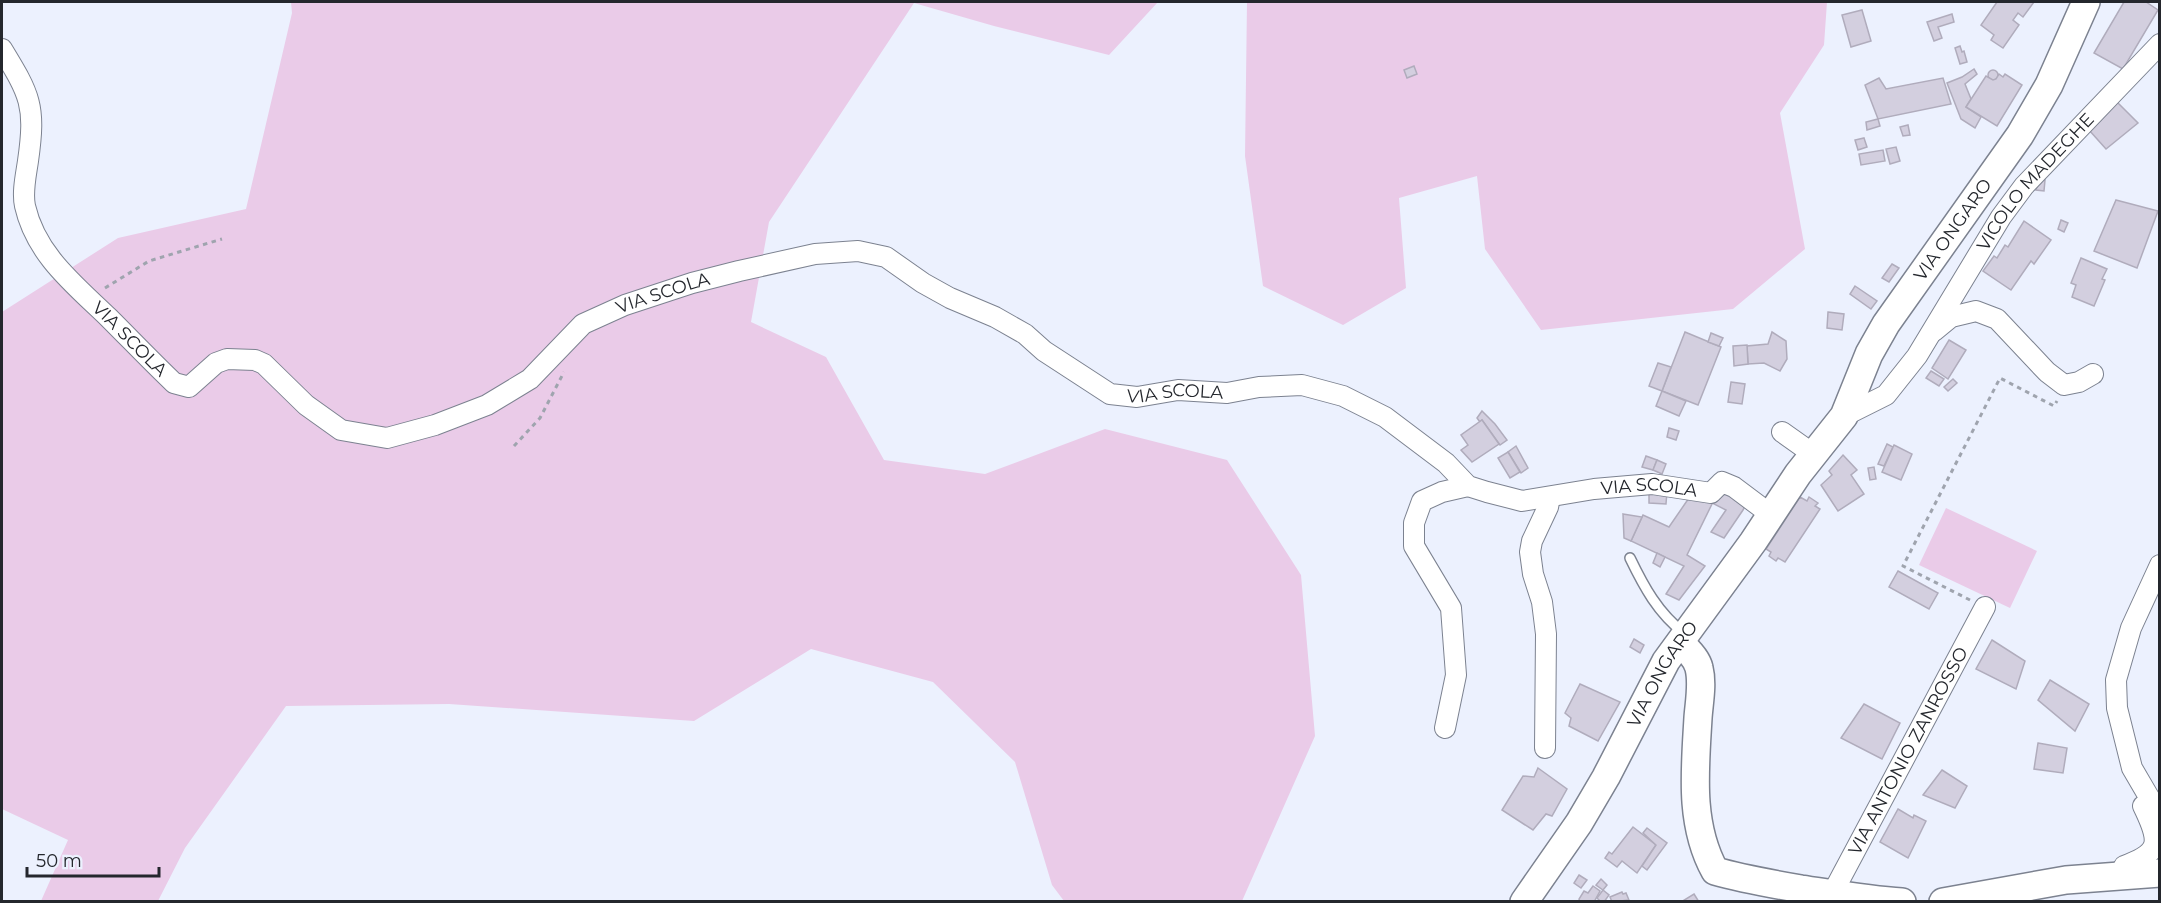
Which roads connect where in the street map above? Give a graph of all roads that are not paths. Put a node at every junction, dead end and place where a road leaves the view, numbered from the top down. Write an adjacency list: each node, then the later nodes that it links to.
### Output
1 (2086, 2): 6 (main road, VIA ONGARO)
2 (2160, 44): 4 (street, VICOLO MADEGHE)
3 (2, 49): 9 (street, VIA SCOLA)
4 (1929, 334): 5 (street, VICOLO MADEGHE); 6 (street, VICOLO MADEGHE)
5 (2093, 374)
6 (1844, 416): 8 (main road, VIA ONGARO)
7 (1782, 432): 8 (street)
8 (1813, 454): 11 (main road, VIA ONGARO)
9 (1468, 486): 10 (street, VIA SCOLA); 16 (street)
10 (1550, 497): 11 (street, VIA SCOLA); 17 (street)
11 (1770, 514): 15 (main road, VIA ONGARO)
12 (1630, 558): 15 (lane)
13 (2160, 565): 19 (street)
14 (1985, 607): 23 (street, VIA ANTONIO ZANROSSO)
15 (1683, 638): 23 (main road); 24 (main road, VIA ONGARO)
16 (1445, 728)
17 (1545, 748)
18 (2139, 799): 21 (street)
19 (2160, 816)
20 (2160, 873): 21 (main road)
21 (2128, 875): 22 (street); 26 (main road)
22 (2160, 886)
23 (1832, 894): 25 (main road)
24 (1524, 902)
25 (1902, 902)
26 (1943, 902)

